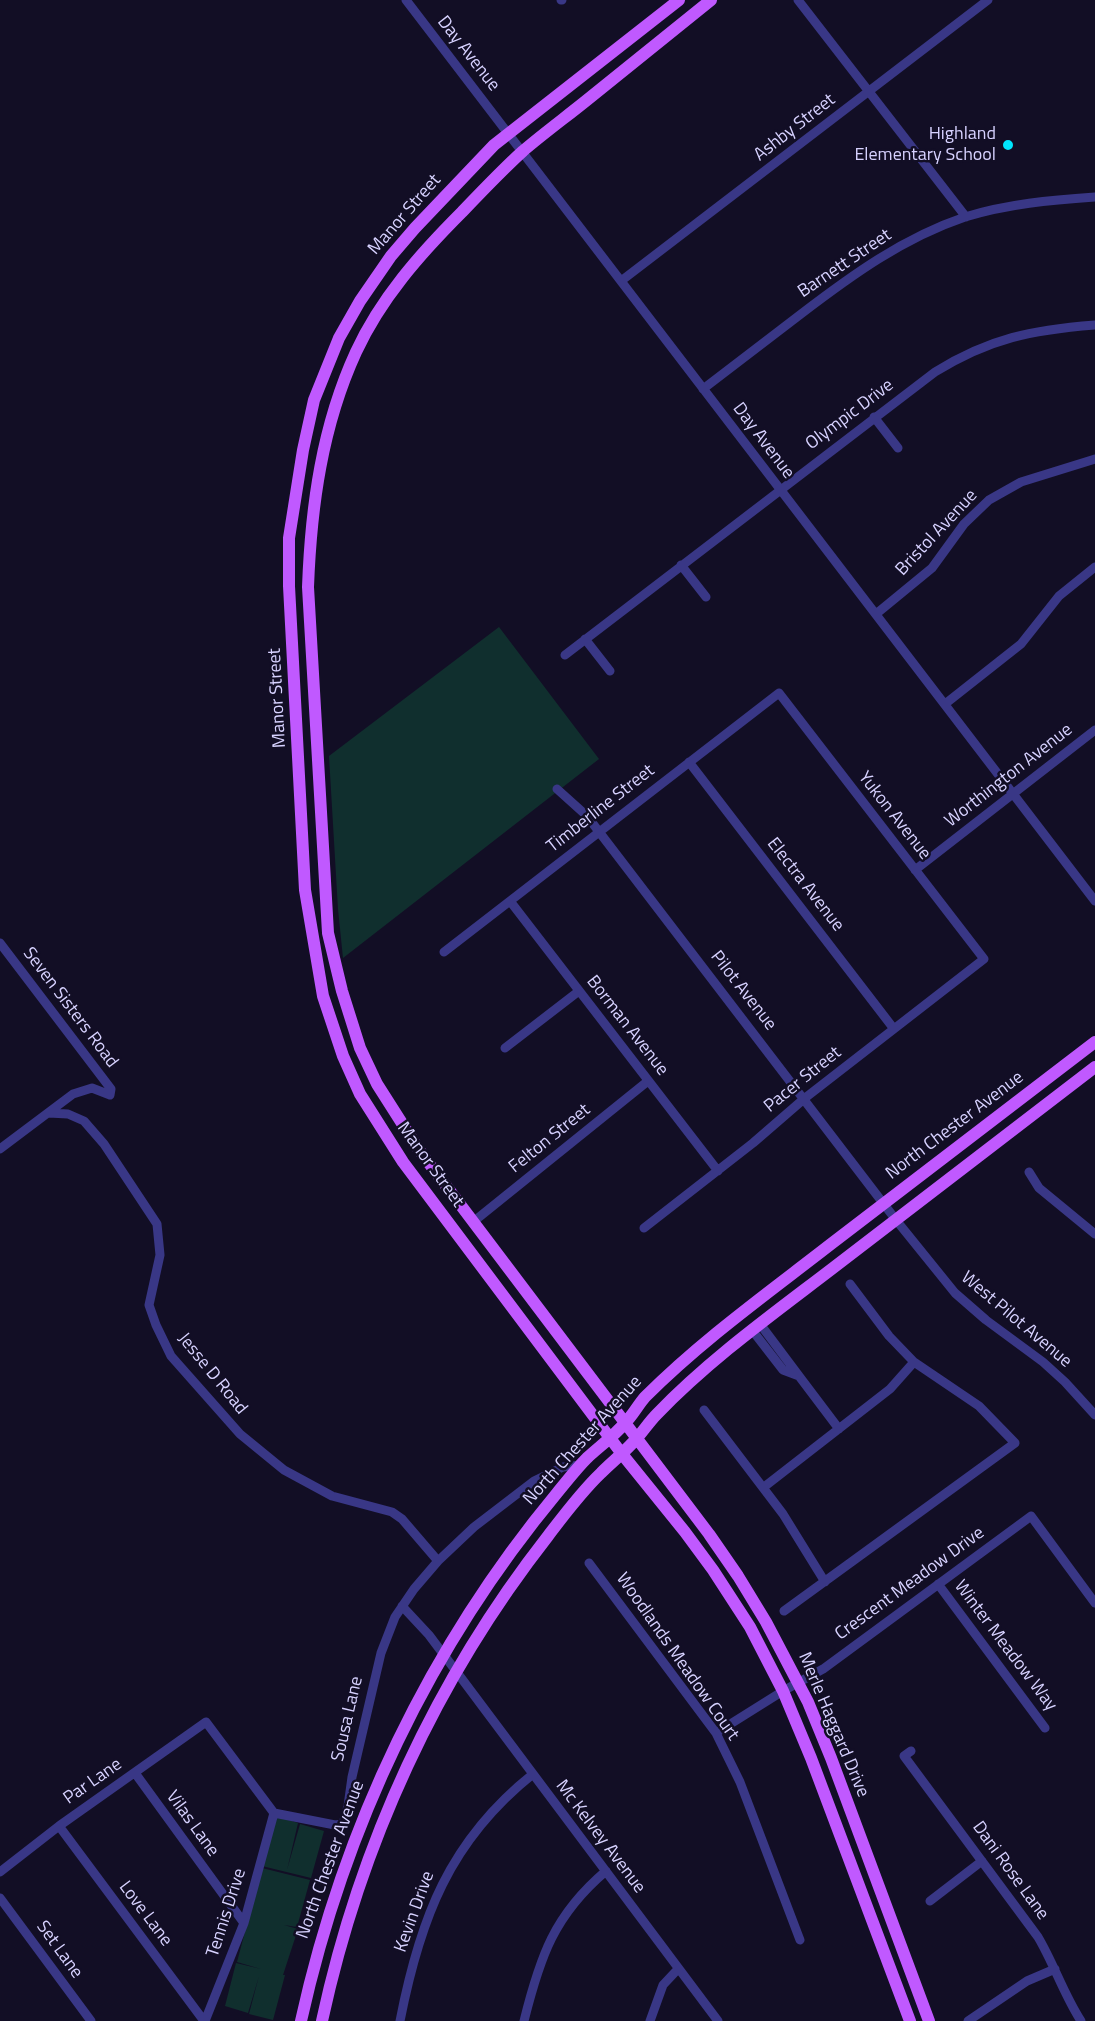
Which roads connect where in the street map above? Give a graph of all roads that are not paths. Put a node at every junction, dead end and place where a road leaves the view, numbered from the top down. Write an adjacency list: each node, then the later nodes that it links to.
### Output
1 (406, 0): 7 (street, Day Avenue)
2 (679, 0): 7 (main road, Manor Street)
3 (711, 0): 8 (main road, Manor Street)
4 (798, 0): 6 (street)
5 (988, 0): 6 (street, Ashby Street)
6 (869, 92): 10 (street); 11 (street, Ashby Street)
7 (509, 134): 8 (street, Day Avenue); 61 (main road, Manor Street)
8 (523, 151): 11 (street, Day Avenue); 51 (main road, Manor Street)
9 (1095, 197): 10 (street, Barnett Street)
10 (966, 217): 13 (street, Barnett Street)
11 (621, 281): 13 (street, Day Avenue)
12 (1095, 325): 14 (street, Olympic Drive)
13 (703, 389): 17 (street, Day Avenue)
14 (874, 417): 15 (street); 17 (street, Olympic Drive)
15 (898, 448)
16 (1095, 459): 21 (street, Bristol Avenue)
17 (780, 489): 18 (street, Olympic Drive); 21 (street, Day Avenue)
18 (681, 565): 20 (street); 22 (street, Olympic Drive)
19 (1095, 567): 26 (street)
20 (706, 597)
21 (876, 614): 26 (street, Day Avenue)
22 (585, 639): 23 (street, Olympic Drive); 24 (street)
23 (566, 654)
24 (609, 671)
25 (779, 693): 28 (street, Timberline Street); 32 (street, Yukon Avenue)
26 (945, 704): 30 (street, Day Avenue)
27 (1095, 730): 30 (street, Worthington Avenue)
28 (689, 762): 31 (street, Timberline Street); 39 (street, Electra Avenue)
29 (557, 789): 31 (street, Pilot Avenue)
30 (1014, 794): 32 (street, Worthington Avenue); 34 (street, Day Avenue)
31 (599, 832): 33 (street, Timberline Street); 44 (street, Pilot Avenue)
32 (915, 870): 37 (street, Yukon Avenue)
33 (510, 901): 36 (street, Timberline Street); 38 (street, Borman Avenue)
34 (1095, 901)
35 (0, 943): 45 (street, Seven Sisters Road)
36 (444, 952)
37 (984, 960): 39 (street, Pacer Street)
38 (579, 991): 41 (street); 43 (street, Borman Avenue)
39 (894, 1029): 44 (street, Pacer Street)
40 (1095, 1042): 49 (main road, North Chester Avenue)
41 (505, 1048)
42 (1095, 1067): 50 (main road, North Chester Avenue)
43 (648, 1081): 47 (street, Borman Avenue); 51 (street, Felton Street)
44 (805, 1098): 47 (street, Pacer Street); 49 (street, Pilot Avenue)
45 (48, 1113): 46 (street); 66 (street, Jesse D Road)
46 (0, 1149)
47 (717, 1171): 52 (street, Pacer Street)
48 (1029, 1172): 53 (street)
49 (884, 1204): 50 (street, Pilot Avenue); 59 (main road, North Chester Avenue)
50 (896, 1220): 55 (main road, North Chester Avenue); 58 (street, West Pilot Avenue)
51 (473, 1222): 59 (main road, Manor Street)
52 (644, 1228)
53 (1095, 1234)
54 (850, 1284): 56 (street)
55 (756, 1327): 60 (street); 62 (main road, North Chester Avenue)
56 (914, 1362): 60 (street); 68 (street)
57 (704, 1410): 65 (street)
58 (1095, 1415)
59 (626, 1422): 61 (main road, North Chester Avenue); 62 (main road, Manor Street)
60 (839, 1429): 65 (street)
61 (610, 1437): 63 (main road, Manor Street); 64 (main road, North Chester Avenue)
62 (637, 1438): 63 (main road, North Chester Avenue); 75 (main road, Merle Haggard Drive)
63 (622, 1454): 74 (main road, North Chester Avenue); 76 (main road, Merle Haggard Drive)
64 (581, 1465): 66 (street); 73 (main road, North Chester Avenue)
65 (764, 1487): 68 (street)
66 (438, 1561): 71 (street)
67 (589, 1563): 78 (street, Woodlands Meadow Court)
68 (825, 1582): 72 (street)
69 (938, 1584): 70 (street, Crescent Meadow Drive); 75 (street, Crescent Meadow Drive); 77 (street, Winter Meadow Way)
70 (1095, 1603)
71 (402, 1606): 73 (street); 82 (street, Sousa Lane)
72 (784, 1611)
73 (443, 1655): 74 (street); 95 (main road, North Chester Avenue)
74 (456, 1673): 81 (street, Mc Kelvey Avenue); 96 (main road, North Chester Avenue)
75 (798, 1682): 76 (street, Crescent Meadow Drive); 102 (main road, Merle Haggard Drive)
76 (783, 1691): 78 (street, Crescent Meadow Drive); 101 (main road, Merle Haggard Drive)
77 (1045, 1728)
78 (716, 1733): 90 (street, Woodlands Meadow Court)
79 (910, 1751): 84 (street, Dani Rose Lane)
80 (135, 1773): 82 (street, Par Lane); 83 (street, Par Lane); 89 (street, Vilas Lane)
81 (533, 1774): 85 (street, Mc Kelvey Avenue); 97 (street, Kevin Drive)
82 (274, 1813): 89 (street, Tennis Drive)
83 (59, 1826): 86 (street, Par Lane); 94 (street, Love Lane)
84 (982, 1862): 88 (street); 92 (street, Dani Rose Lane)
85 (606, 1871): 91 (street, Mc Kelvey Avenue); 98 (street)
86 (0, 1872)
87 (0, 1898): 93 (street, Set Lane)
88 (930, 1900)
89 (244, 1923): 94 (street, Tennis Drive)
90 (800, 1940)
91 (678, 1969): 99 (street); 100 (street, Mc Kelvey Avenue)
92 (1055, 1969): 103 (street); 104 (street, Dani Rose Lane)
93 (91, 2021)
94 (205, 2021)
95 (301, 2021)
96 (322, 2021)
97 (400, 2021)
98 (524, 2021)
99 (650, 2021)
100 (718, 2021)
101 (910, 2021)
102 (928, 2021)
103 (968, 2021)
104 (1081, 2021)

